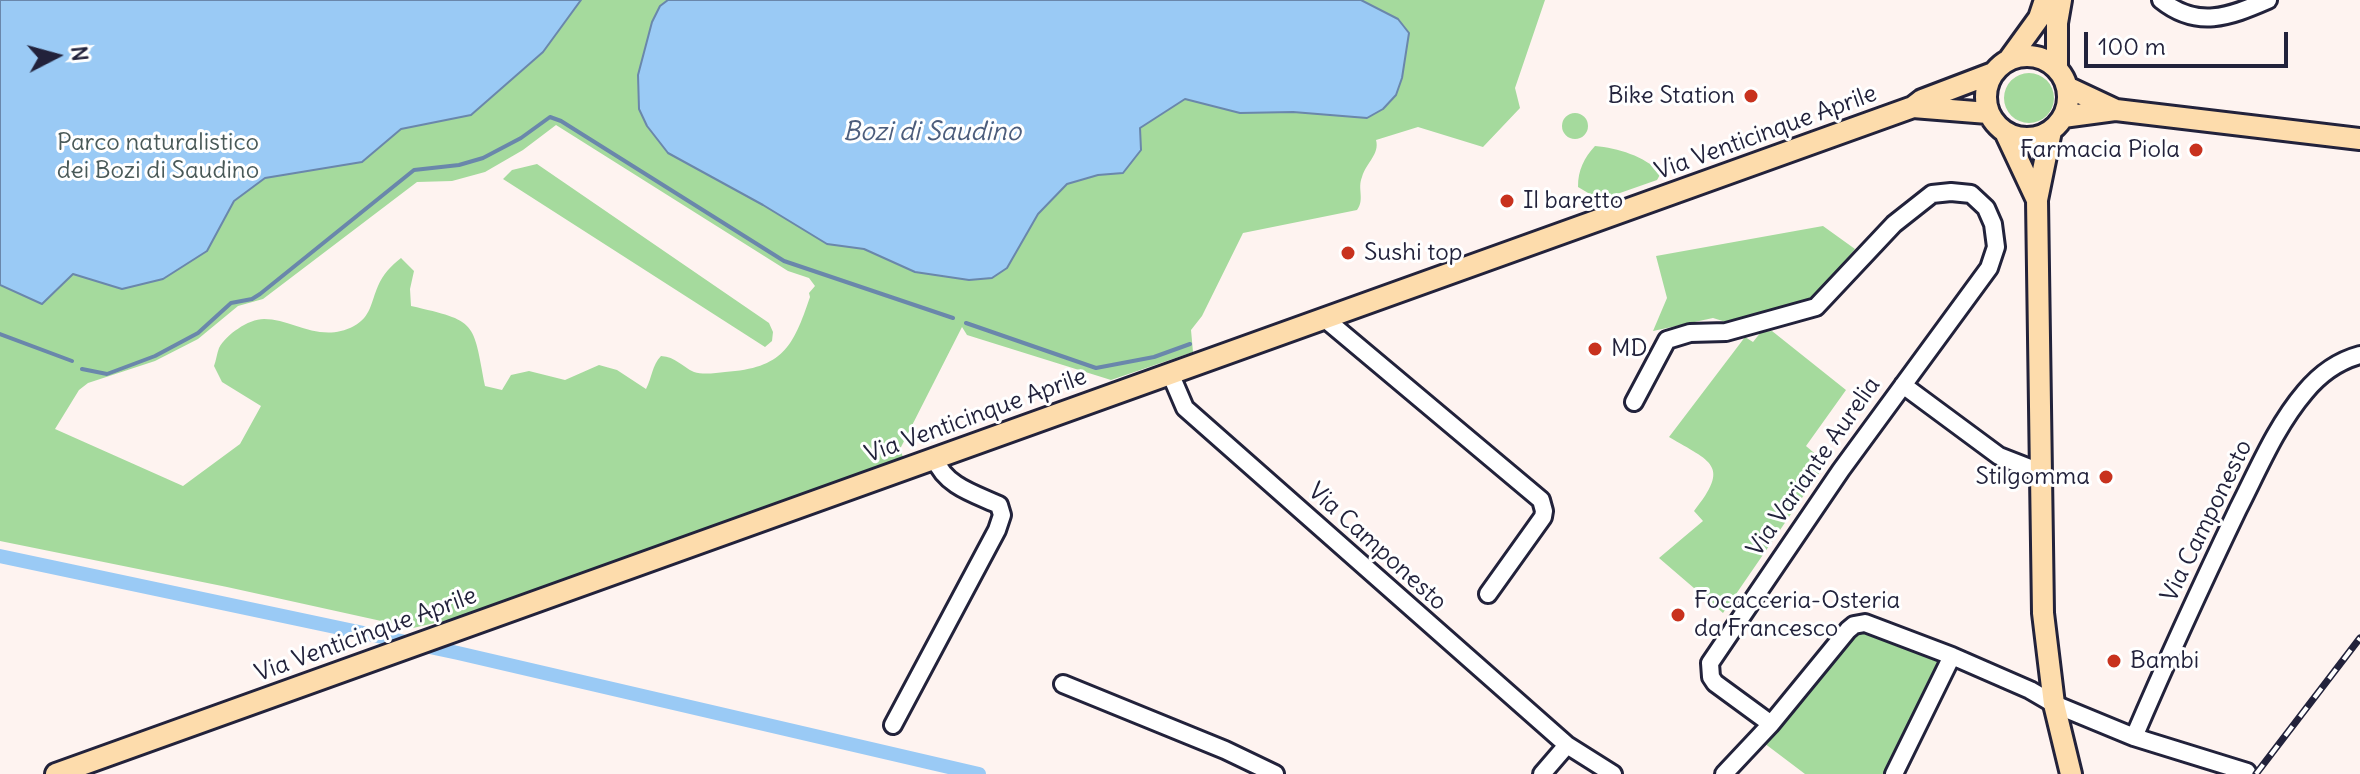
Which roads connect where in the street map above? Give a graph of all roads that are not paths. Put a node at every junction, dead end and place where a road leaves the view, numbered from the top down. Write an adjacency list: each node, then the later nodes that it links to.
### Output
1 (2045, 0): 5 (main road)
2 (2061, 0): 7 (main road)
3 (2161, 0): 4 (street)
4 (2268, 0)
5 (2010, 58): 6 (main road); 7 (main road)
6 (1993, 73): 8 (main road, Via Venticinque Aprile); 10 (main road)
7 (2062, 78): 9 (main road); 11 (main road)
8 (1913, 107): 10 (main road, Via Venticinque Aprile); 15 (main road, Via Venticinque Aprile)
9 (2116, 110): 11 (main road); 13 (main road)
10 (1988, 113): 12 (main road)
11 (2057, 124): 12 (main road); 14 (main road)
12 (2006, 134): 14 (main road)
13 (2360, 139)
14 (2037, 200): 21 (main road)
15 (1324, 318): 17 (main road, Via Venticinque Aprile); 22 (street)
16 (2360, 355): 28 (street, Via Camponesto)
17 (1170, 373): 20 (main road, Via Venticinque Aprile); 29 (street, Via Camponesto)
18 (1903, 385): 19 (street, Via Variante Aurelia); 21 (street, Via Variante Aurelia); 26 (street, Via Variante Aurelia)
19 (1634, 402)
20 (935, 459): 27 (street); 31 (main road, Via Venticinque Aprile)
21 (2040, 472): 25 (main road)
22 (1488, 594)
23 (1952, 656): 25 (street); 26 (street); 36 (street)
24 (1063, 684): 32 (street)
25 (2054, 704): 28 (street); 37 (main road)
26 (1771, 724): 35 (street)
27 (893, 725)
28 (2134, 737): 30 (street)
29 (1567, 745): 33 (street); 34 (street, Via Camponesto)
30 (2247, 772)
31 (56, 774)
32 (1275, 774)
33 (1542, 774)
34 (1613, 774)
35 (1724, 774)
36 (1894, 774)
37 (2071, 774)

